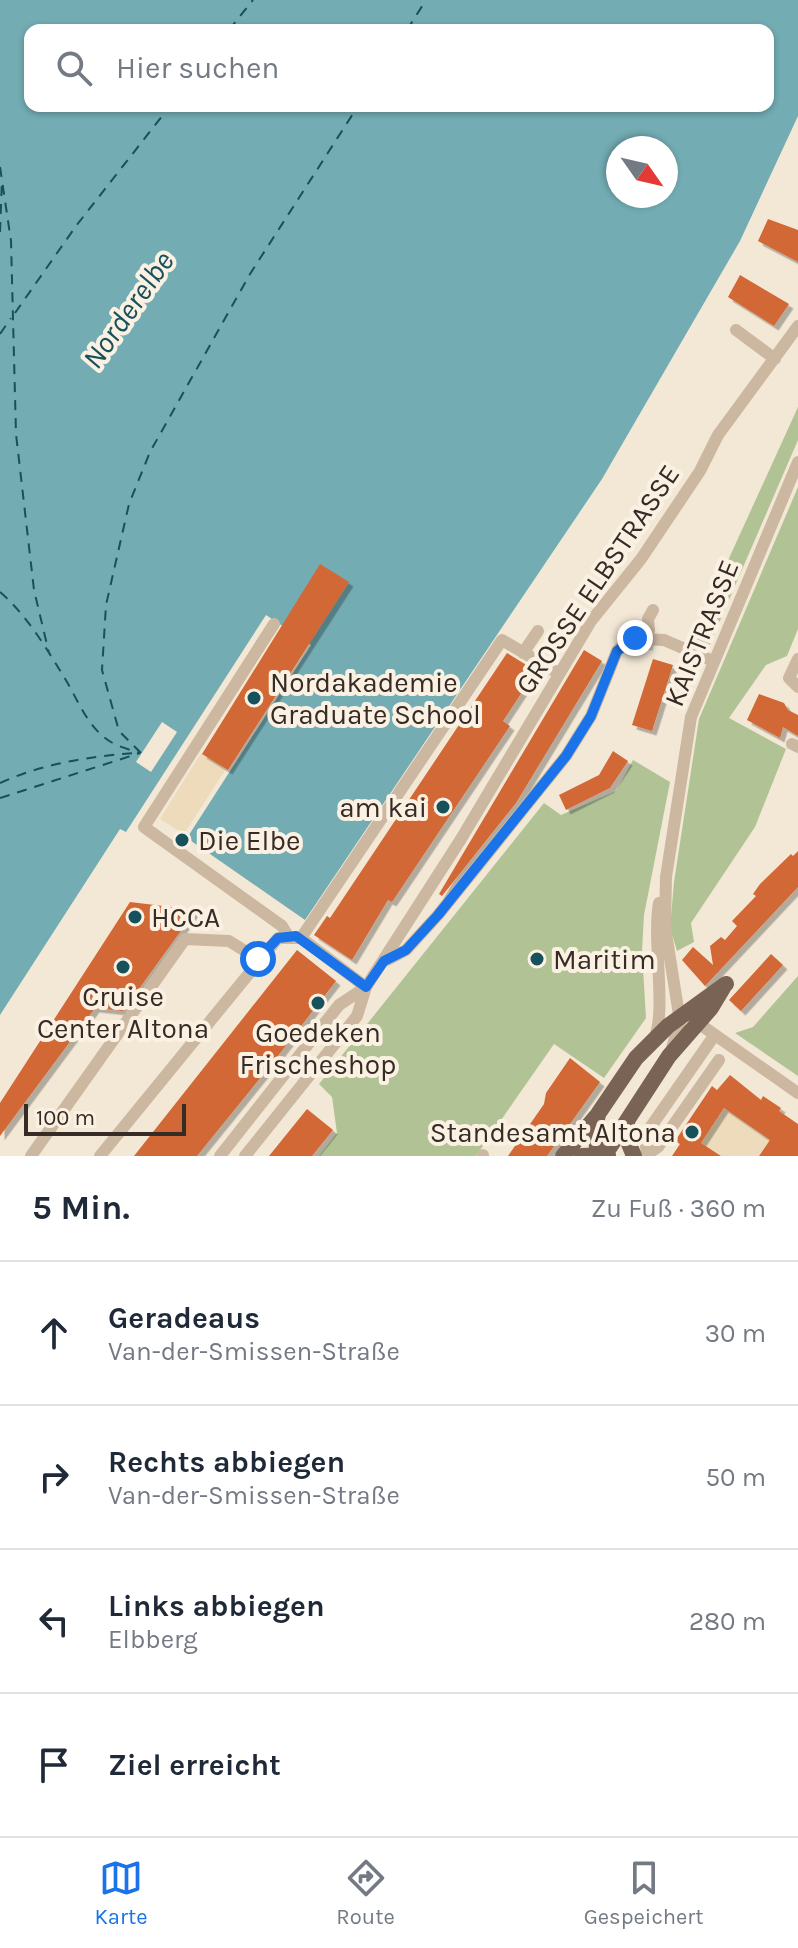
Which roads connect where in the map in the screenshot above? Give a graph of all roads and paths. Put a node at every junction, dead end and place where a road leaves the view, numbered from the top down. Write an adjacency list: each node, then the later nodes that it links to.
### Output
1 (798, 326): 3 (street, GROSSE ELBSTRASSE)
2 (736, 330): 3 (street)
3 (775, 359): 12 (street, GROSSE ELBSTRASSE)
4 (798, 462): 10 (street, KAISTRASSE)
5 (653, 610): 8 (street)
6 (274, 624): 15 (street)
7 (538, 631): 9 (street)
8 (645, 634): 10 (street, bridge); 17 (street)
9 (523, 653): 12 (street); 15 (street)
10 (707, 658): 14 (street, KAISTRASSE)
11 (798, 659): 13 (street)
12 (558, 673): 17 (street, GROSSE ELBSTRASSE)
13 (798, 687)
14 (666, 877): 19 (street, KAISTRASSE); 19 (street, KAISTRASSE)
15 (294, 937): 16 (street); 18 (street)
16 (258, 959): 29 (street); 30 (street)
17 (384, 961): 18 (street, GROSSE ELBSTRASSE)
18 (366, 987): 31 (street, GROSSE ELBSTRASSE); 32 (street, GROSSE ELBSTRASSE)
19 (672, 1022): 20 (street); 20 (main road); 22 (street); 25 (main road)
20 (698, 1023): 21 (street); 22 (main road)
21 (715, 1037): 24 (street); 28 (street)
22 (669, 1056): 26 (main road)
23 (719, 1060): 28 (street)
24 (798, 1093)
25 (598, 1114): 27 (main road); 33 (main road)
26 (627, 1123): 27 (main road); 28 (main road)
27 (600, 1155)
28 (644, 1155)
29 (31, 1156)
30 (100, 1156)
31 (220, 1156)
32 (245, 1156)
33 (563, 1156)

